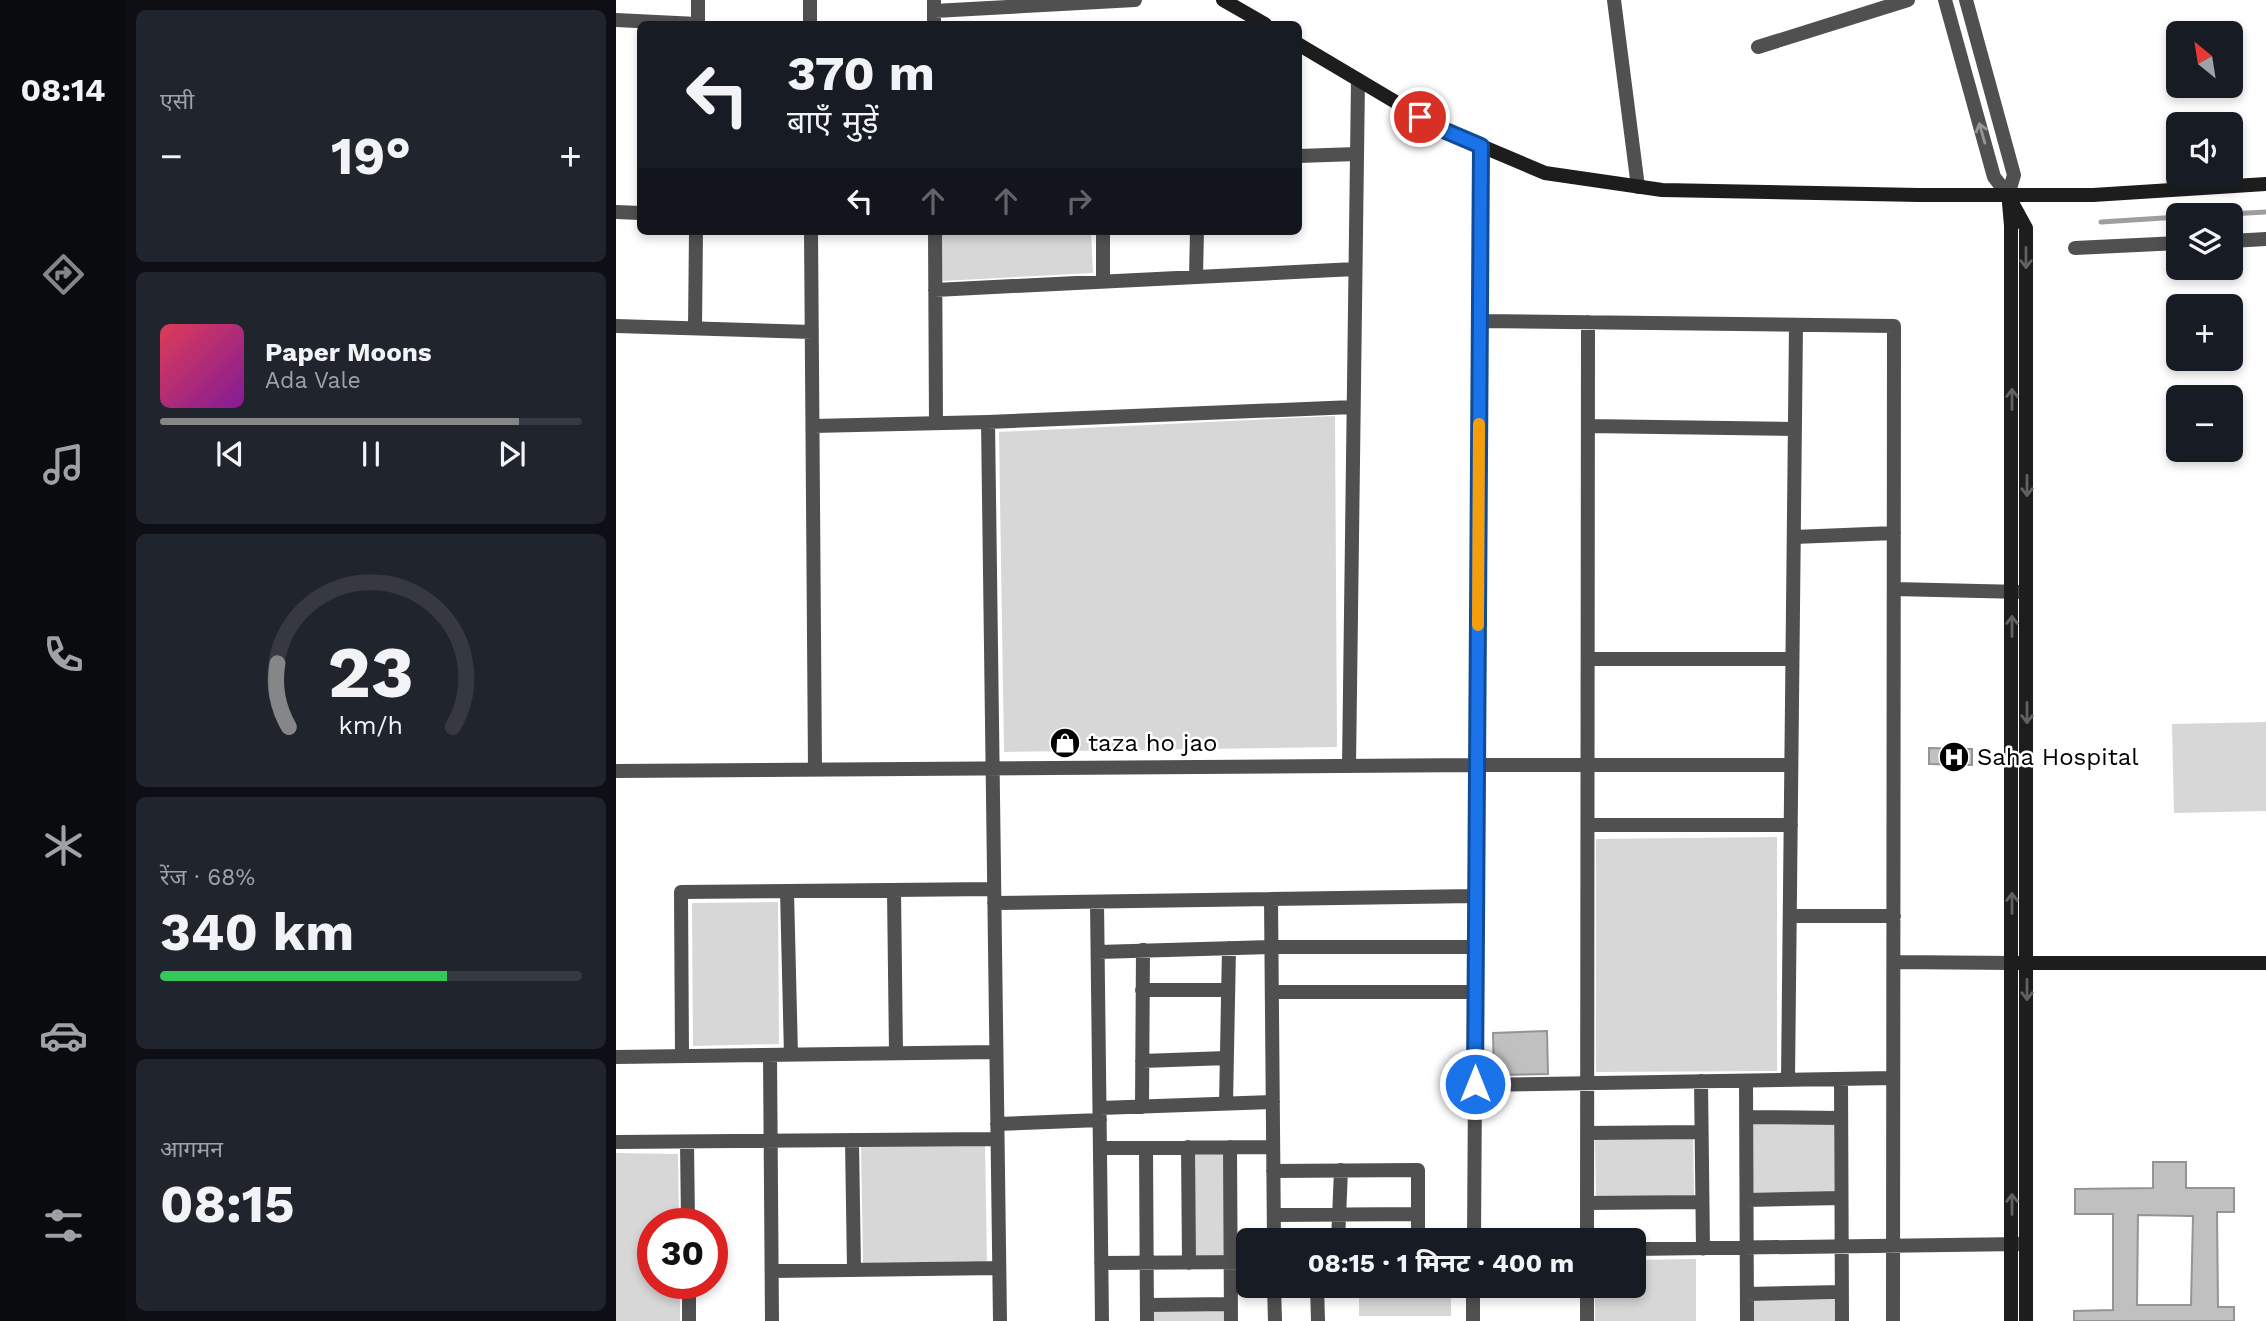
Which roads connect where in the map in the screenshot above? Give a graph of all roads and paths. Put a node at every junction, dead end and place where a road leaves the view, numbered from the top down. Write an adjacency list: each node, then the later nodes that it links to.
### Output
1 (698, 0): 12 (street)
2 (810, 0): 13 (street)
3 (1135, 0): 9 (street)
4 (1223, 0): 14 (street)
5 (1614, 0): 22 (street)
6 (1908, 0): 16 (street)
7 (1945, 0): 23 (street, one-way to 7)
8 (1966, 0): 23 (street)
9 (934, 12)
10 (616, 20): 11 (street)
11 (637, 21)
12 (697, 21)
13 (810, 21)
14 (1260, 21)
15 (1302, 46): 17 (street)
16 (1758, 47)
17 (1358, 80): 18 (street); 19 (street)
18 (1481, 146): 22 (street); 39 (street)
19 (1357, 154): 20 (street); 35 (street)
20 (1302, 156)
21 (2266, 184): 23 (street)
22 (1638, 187): 23 (street)
23 (2008, 195): 54 (street, one-way to 23); 55 (street, one-way to 55)
24 (616, 212): 25 (street)
25 (637, 213)
26 (696, 235): 43 (street)
27 (811, 235): 44 (street)
28 (935, 235): 38 (street)
29 (1103, 235): 37 (street)
30 (1196, 235): 36 (street)
31 (2266, 239): 32 (street)
32 (2243, 240)
33 (2166, 244): 34 (street)
34 (2075, 248)
35 (1355, 269): 36 (street); 45 (street)
36 (1196, 277): 37 (street)
37 (1103, 282): 38 (street)
38 (935, 290): 47 (street)
39 (1480, 321): 40 (street); 58 (street)
40 (1587, 322): 41 (street); 49 (street)
41 (1796, 325): 50 (street); 51 (street)
42 (616, 326): 43 (street)
43 (695, 328): 44 (street)
44 (812, 332): 48 (street)
45 (1353, 407): 46 (street); 61 (street)
46 (988, 422): 47 (street); 62 (street)
47 (936, 423): 48 (street)
48 (813, 426): 63 (street)
49 (1588, 426): 50 (street); 56 (street)
50 (1795, 429): 52 (street)
51 (1894, 533): 52 (street); 53 (street)
52 (1794, 537): 57 (street)
53 (1894, 589): 54 (street); 74 (street)
54 (2012, 592): 55 (street); 81 (street, one-way to 54)
55 (2028, 592): 81 (street, one-way to 81)
56 (1588, 659): 57 (street); 59 (street)
57 (1792, 659): 60 (street)
58 (1476, 765): 59 (street); 61 (street); 70 (street)
59 (1589, 765): 60 (street); 65 (street)
60 (1791, 765): 66 (street)
61 (1349, 766): 62 (street)
62 (992, 768): 63 (street); 69 (street)
63 (815, 770): 64 (street)
64 (616, 771)
65 (1588, 825): 66 (street); 100 (street)
66 (1791, 825): 73 (street)
67 (894, 890): 68 (street); 69 (street); 88 (street)
68 (788, 891): 90 (street); 91 (street)
69 (994, 896): 72 (street); 87 (street)
70 (1476, 896): 71 (street); 76 (street)
71 (1271, 899): 72 (street); 75 (street)
72 (1097, 902): 79 (street)
73 (1790, 915): 74 (street); 97 (street)
74 (1894, 916): 80 (street)
75 (1271, 947): 76 (street); 77 (street); 85 (street)
76 (1475, 947): 86 (street)
77 (1229, 948): 78 (street); 84 (street)
78 (1143, 950): 79 (street); 83 (street)
79 (1098, 952): 105 (street)
80 (1894, 962): 81 (street); 95 (street)
81 (2019, 963): 82 (street); 135 (street)
82 (2266, 963)
83 (1142, 990): 84 (street); 94 (street)
84 (1228, 990): 93 (street)
85 (1272, 992): 86 (street); 102 (street)
86 (1475, 992): 101 (street)
87 (996, 1052): 88 (street); 108 (street)
88 (896, 1053): 90 (street)
89 (770, 1055): 90 (street); 91 (street); 112 (street)
90 (791, 1055)
91 (682, 1056): 92 (street)
92 (616, 1057)
93 (1227, 1058): 94 (street); 103 (street)
94 (1142, 1061): 104 (street)
95 (1893, 1078): 96 (street); 136 (street)
96 (1841, 1079): 97 (street); 107 (street)
97 (1788, 1080): 99 (street)
98 (1701, 1081): 99 (street); 100 (street); 109 (street)
99 (1746, 1081): 106 (street)
100 (1588, 1083): 101 (street); 110 (street)
101 (1475, 1084): 133 (street)
102 (1273, 1102): 103 (street); 117 (street)
103 (1226, 1104): 104 (street)
104 (1142, 1107): 105 (street)
105 (1100, 1114): 108 (street); 118 (street)
106 (1746, 1117): 107 (street); 123 (street)
107 (1841, 1118): 122 (street)
108 (997, 1131): 111 (street); 146 (street)
109 (1701, 1132): 110 (street); 124 (street)
110 (1587, 1133): 125 (street)
111 (852, 1140): 112 (street); 147 (street)
112 (771, 1141): 114 (street); 148 (street)
113 (616, 1142): 114 (street)
114 (687, 1142): 126 (street)
115 (1188, 1147): 116 (street); 119 (street); 141 (street)
116 (1230, 1147): 117 (street); 142 (street)
117 (1273, 1147): 121 (street)
118 (1100, 1148): 119 (street); 144 (street)
119 (1146, 1148): 145 (street)
120 (1341, 1170): 121 (street); 127 (street); 128 (street)
121 (1273, 1171): 129 (street)
122 (1841, 1198): 123 (street); 137 (street)
123 (1747, 1200): 138 (street)
124 (1702, 1202): 125 (street); 140 (street)
125 (1587, 1203): 134 (street)
126 (688, 1208)
127 (1418, 1213): 128 (street); 132 (street)
128 (1338, 1214): 129 (street); 131 (street)
129 (1274, 1215): 130 (street)
130 (1274, 1228)
131 (1338, 1228)
132 (1418, 1228)
133 (1474, 1228)
134 (1587, 1228)
135 (2019, 1244): 136 (street); 171 (street); 172 (street)
136 (1893, 1246): 137 (street); 170 (street)
137 (1841, 1247): 138 (street); 149 (street)
138 (1747, 1248): 140 (street); 150 (street)
139 (1646, 1249): 140 (street)
140 (1703, 1249)
141 (1189, 1262): 142 (street); 145 (street)
142 (1230, 1262): 143 (street); 156 (street)
143 (1236, 1262)
144 (1101, 1263): 145 (street); 161 (street)
145 (1147, 1263): 157 (street)
146 (999, 1268): 147 (street); 160 (street)
147 (854, 1270): 148 (street)
148 (772, 1271): 159 (street)
149 (1842, 1292): 150 (street); 169 (street)
150 (1747, 1294): 168 (street)
151 (1274, 1298): 164 (street)
152 (1317, 1298): 165 (street)
153 (1474, 1298): 166 (street)
154 (1587, 1298): 167 (street)
155 (689, 1299): 158 (street)
156 (1231, 1304): 157 (street); 163 (street)
157 (1147, 1305): 162 (street)
158 (690, 1321)
159 (772, 1321)
160 (1000, 1321)
161 (1101, 1321)
162 (1147, 1321)
163 (1231, 1321)
164 (1275, 1321)
165 (1318, 1321)
166 (1473, 1321)
167 (1587, 1321)
168 (1747, 1321)
169 (1842, 1321)
170 (1893, 1321)
171 (2011, 1321)
172 (2026, 1321)

